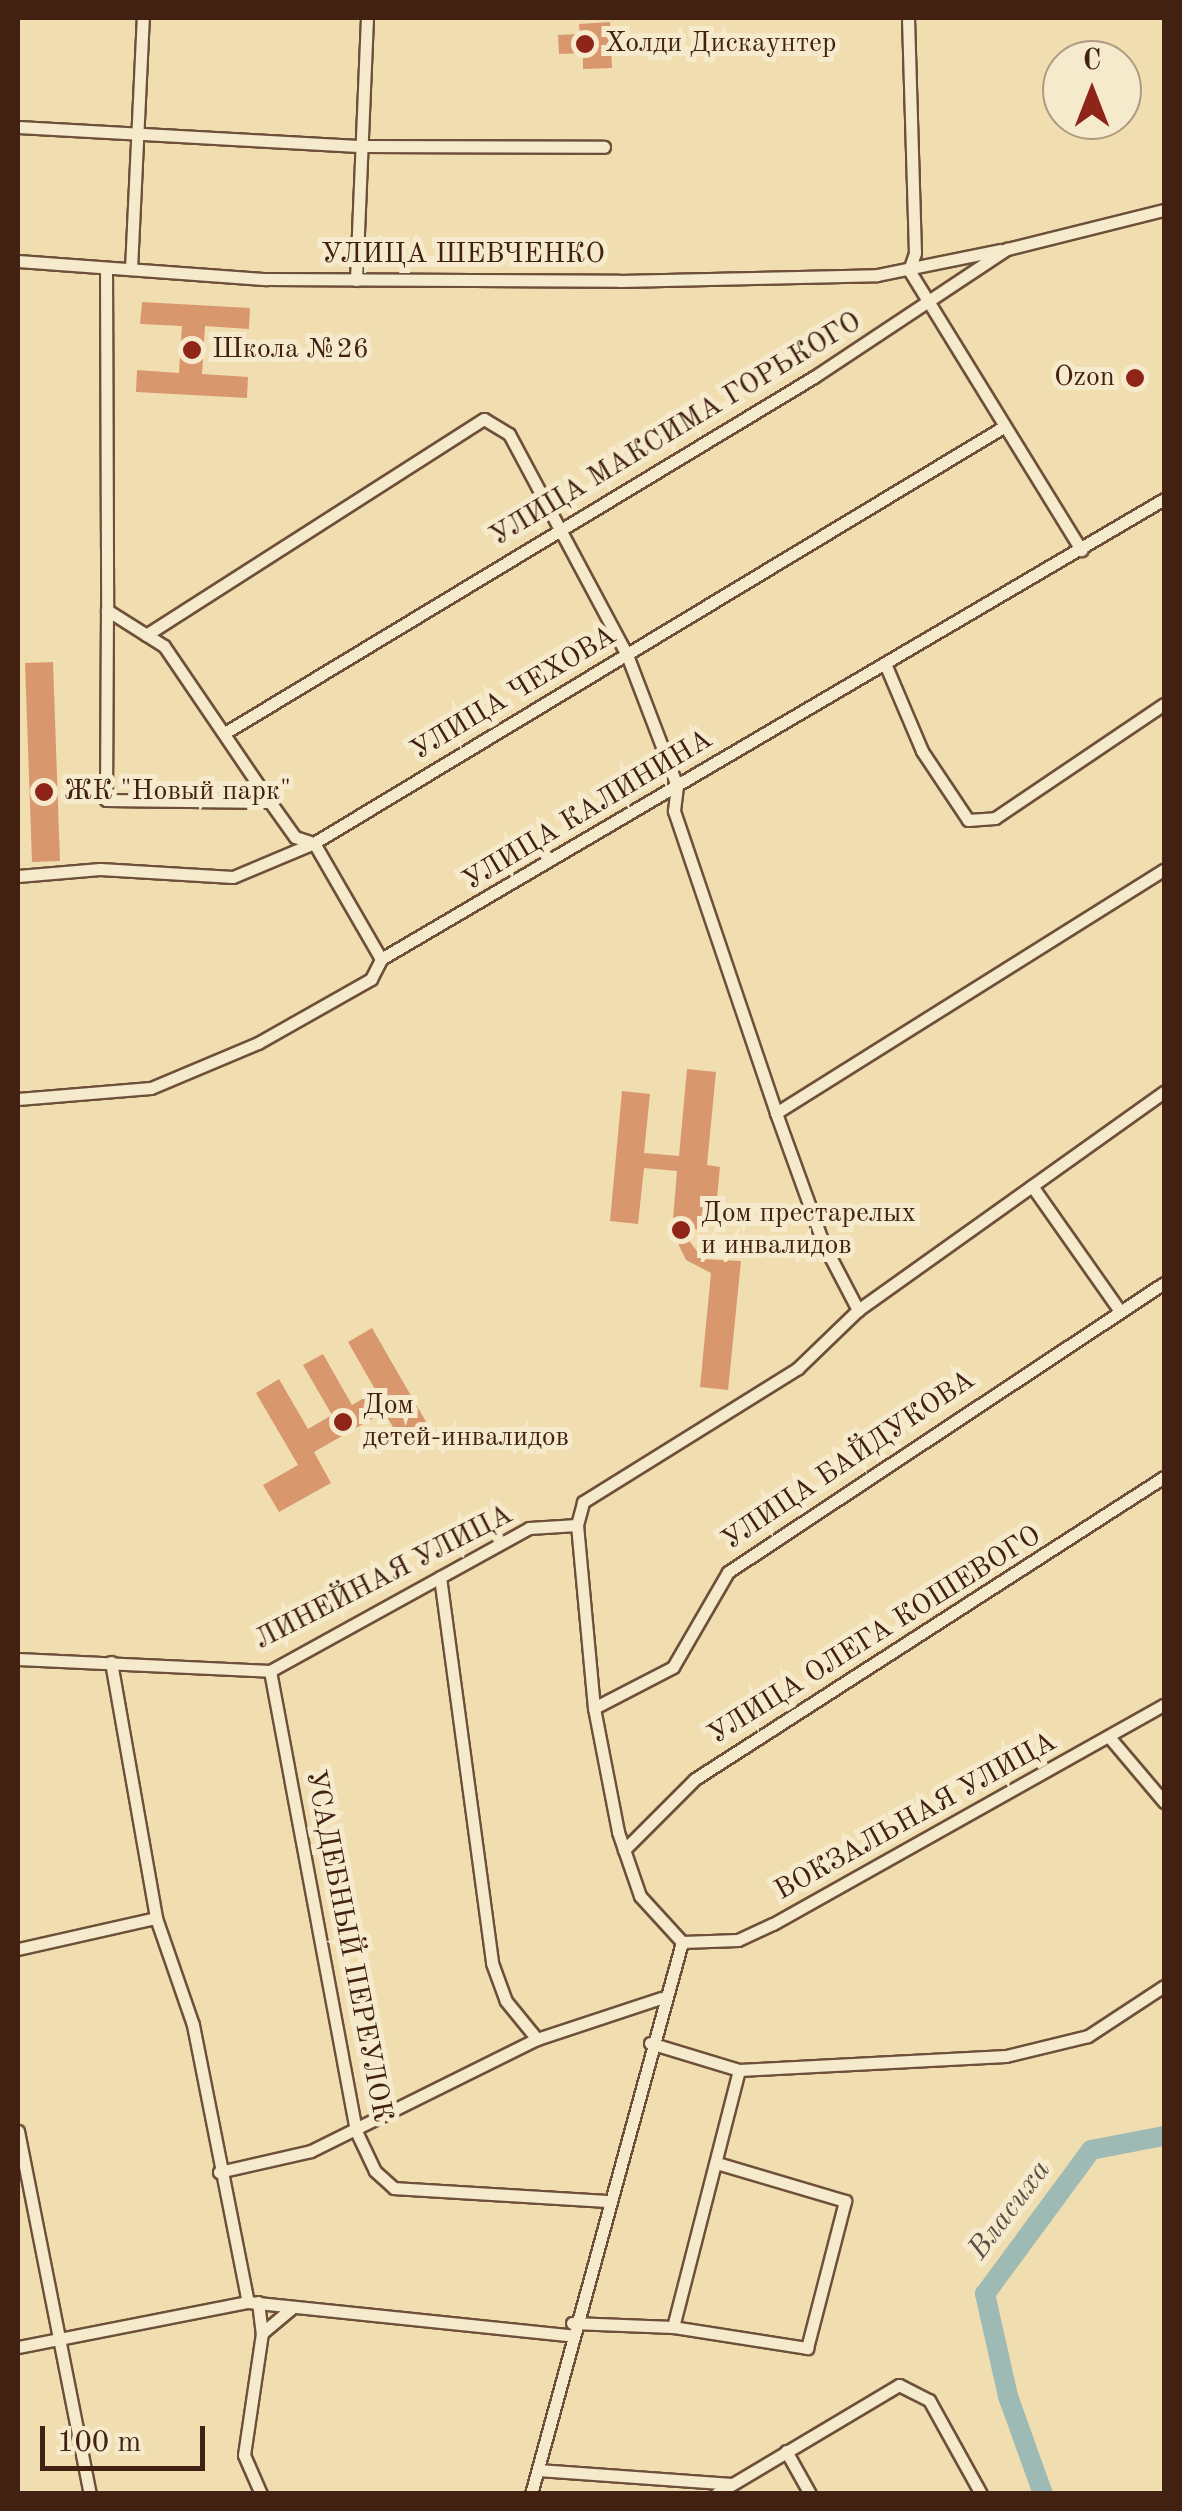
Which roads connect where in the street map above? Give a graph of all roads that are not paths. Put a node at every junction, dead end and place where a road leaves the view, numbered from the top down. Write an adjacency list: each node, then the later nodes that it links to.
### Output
1 (143, 18): 5 (street)
2 (368, 18): 6 (street)
3 (908, 18): 13 (street)
4 (18, 127): 5 (street)
5 (138, 131): 6 (street); 12 (street)
6 (362, 146): 7 (street); 14 (street)
7 (604, 147)
8 (1164, 210): 9 (street, УЛИЦА МАКСИМА ГОРЬКОГО)
9 (1007, 249): 13 (street, УЛИЦА ШЕВЧЕНКО); 15 (street, УЛИЦА МАКСИМА ГОРЬКОГО)
10 (18, 261): 11 (street, УЛИЦА ШЕВЧЕНКО)
11 (106, 268): 12 (street, УЛИЦА ШЕВЧЕНКО); 20 (street)
12 (132, 270): 14 (street, УЛИЦА ШЕВЧЕНКО)
13 (909, 270): 14 (street, УЛИЦА ШЕВЧЕНКО); 15 (street)
14 (356, 280)
15 (926, 306): 16 (street); 18 (street, УЛИЦА МАКСИМА ГОРЬКОГО)
16 (1000, 429): 19 (street); 22 (street, УЛИЦА ЧЕХОВА)
17 (1164, 499): 19 (street, УЛИЦА КАЛИНИНА)
18 (562, 529): 21 (street); 22 (street); 25 (street, УЛИЦА МАКСИМА ГОРЬКОГО)
19 (1081, 550): 23 (street, УЛИЦА КАЛИНИНА)
20 (107, 610): 21 (street); 27 (street)
21 (146, 634): 25 (street)
22 (627, 655): 26 (street); 28 (street, УЛИЦА ЧЕХОВА)
23 (886, 666): 24 (street); 26 (street, УЛИЦА КАЛИНИНА)
24 (1164, 704)
25 (228, 731): 27 (street)
26 (678, 786): 31 (street, УЛИЦА КАЛИНИНА); 34 (street)
27 (270, 802): 28 (street)
28 (314, 843): 30 (street, УЛИЦА ЧЕХОВА); 31 (street)
29 (1164, 870): 34 (street)
30 (18, 876)
31 (381, 959): 33 (street, УЛИЦА КАЛИНИНА)
32 (1164, 1092): 35 (street)
33 (18, 1099)
34 (776, 1113): 37 (street)
35 (1032, 1186): 37 (street); 38 (street)
36 (1164, 1283): 38 (street, УЛИЦА БАЙДУКОВА)
37 (858, 1310): 40 (street)
38 (1120, 1311): 46 (street, УЛИЦА БАЙДУКОВА)
39 (1164, 1477): 49 (street, УЛИЦА ОЛЕГА КОШЕВОГО)
40 (578, 1525): 41 (street, ЛИНЕЙНАЯ УЛИЦА); 46 (street)
41 (440, 1576): 44 (street, ЛИНЕЙНАЯ УЛИЦА); 55 (street)
42 (18, 1659): 43 (street, ЛИНЕЙНАЯ УЛИЦА)
43 (111, 1662): 44 (street, ЛИНЕЙНАЯ УЛИЦА); 50 (street)
44 (270, 1671): 59 (street, УСАДЕБНЫЙ ПЕРЕУЛОК)
45 (1164, 1705): 47 (street, ВОКЗАЛЬНАЯ УЛИЦА)
46 (594, 1708): 49 (street)
47 (1110, 1738): 48 (street); 51 (street, ВОКЗАЛЬНАЯ УЛИЦА)
48 (1164, 1802)
49 (624, 1850): 51 (street)
50 (156, 1918): 52 (street); 61 (street)
51 (682, 1942): 54 (street)
52 (18, 1949)
53 (1164, 1986): 57 (street)
54 (661, 1998): 55 (street); 56 (street)
55 (537, 2039): 59 (street)
56 (650, 2042): 57 (street); 62 (street)
57 (739, 2070): 60 (street)
58 (18, 2131): 68 (street)
59 (356, 2131): 61 (street); 62 (street, УСАДЕБНЫЙ ПЕРЕУЛОК)
60 (717, 2164): 65 (street); 65 (street)
61 (219, 2172): 63 (street)
62 (606, 2202): 66 (street)
63 (253, 2302): 64 (street); 67 (street); 68 (street)
64 (292, 2308): 66 (street); 67 (street)
65 (673, 2327): 66 (street)
66 (571, 2329): 71 (street)
67 (262, 2334): 74 (street)
68 (58, 2339): 69 (street); 73 (street)
69 (18, 2346)
70 (786, 2451): 72 (street); 77 (street); 78 (street)
71 (538, 2470): 72 (street); 75 (street)
72 (730, 2484): 76 (street)
73 (90, 2494)
74 (260, 2494)
75 (531, 2494)
76 (716, 2494)
77 (810, 2494)
78 (980, 2494)

